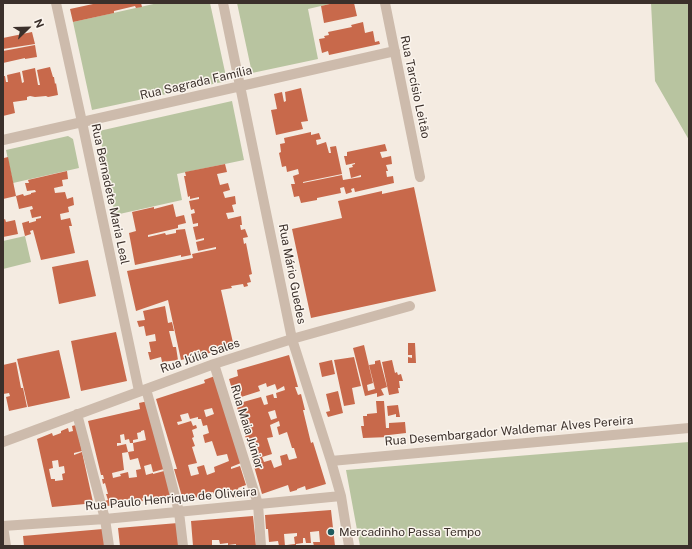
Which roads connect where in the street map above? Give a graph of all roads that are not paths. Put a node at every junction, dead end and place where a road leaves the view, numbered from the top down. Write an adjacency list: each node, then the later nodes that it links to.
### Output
1 (56, 3): 6 (street, Rua Bernadete Maria Leal)
2 (223, 3): 5 (street, Rua Mário Guedes)
3 (385, 3): 4 (street, Rua Tarcísio Leitão)
4 (395, 51): 5 (street, Rua Sagrada Família); 8 (street, Rua Tarcísio Leitão)
5 (241, 86): 6 (street, Rua Sagrada Família); 10 (street, Rua Mário Guedes)
6 (82, 122): 7 (street, Rua Sagrada Família); 12 (street, Rua Bernadete Maria Leal)
7 (3, 140)
8 (420, 177)
9 (410, 306): 10 (street, Rua Júlia Sales)
10 (292, 339): 11 (street, Rua Júlia Sales); 16 (street, Rua Mário Guedes)
11 (214, 364): 12 (street, Rua Júlia Sales); 18 (street, Rua Maia Júnior)
12 (142, 390): 13 (street, Rua Júlia Sales); 19 (street, Rua Bernadete Maria Leal)
13 (77, 414): 15 (street, Rua Júlia Sales); 20 (street)
14 (689, 428): 16 (street, Rua Desembargador Waldemar Alves Pereira)
15 (3, 442)
16 (331, 460): 17 (street, Rua Mário Guedes)
17 (341, 496): 18 (street, Rua Paulo Henrique de Oliveira); 26 (street, Rua Mário Guedes)
18 (258, 504): 19 (street, Rua Paulo Henrique de Oliveira); 25 (street, Rua Maia Júnior)
19 (179, 512): 20 (street, Rua Paulo Henrique de Oliveira); 24 (street, Rua Bernadete Maria Leal)
20 (105, 519): 21 (street, Rua Paulo Henrique de Oliveira); 23 (street)
21 (3, 526): 22 (street)
22 (6, 546)
23 (109, 546)
24 (183, 546)
25 (261, 546)
26 (349, 546)

